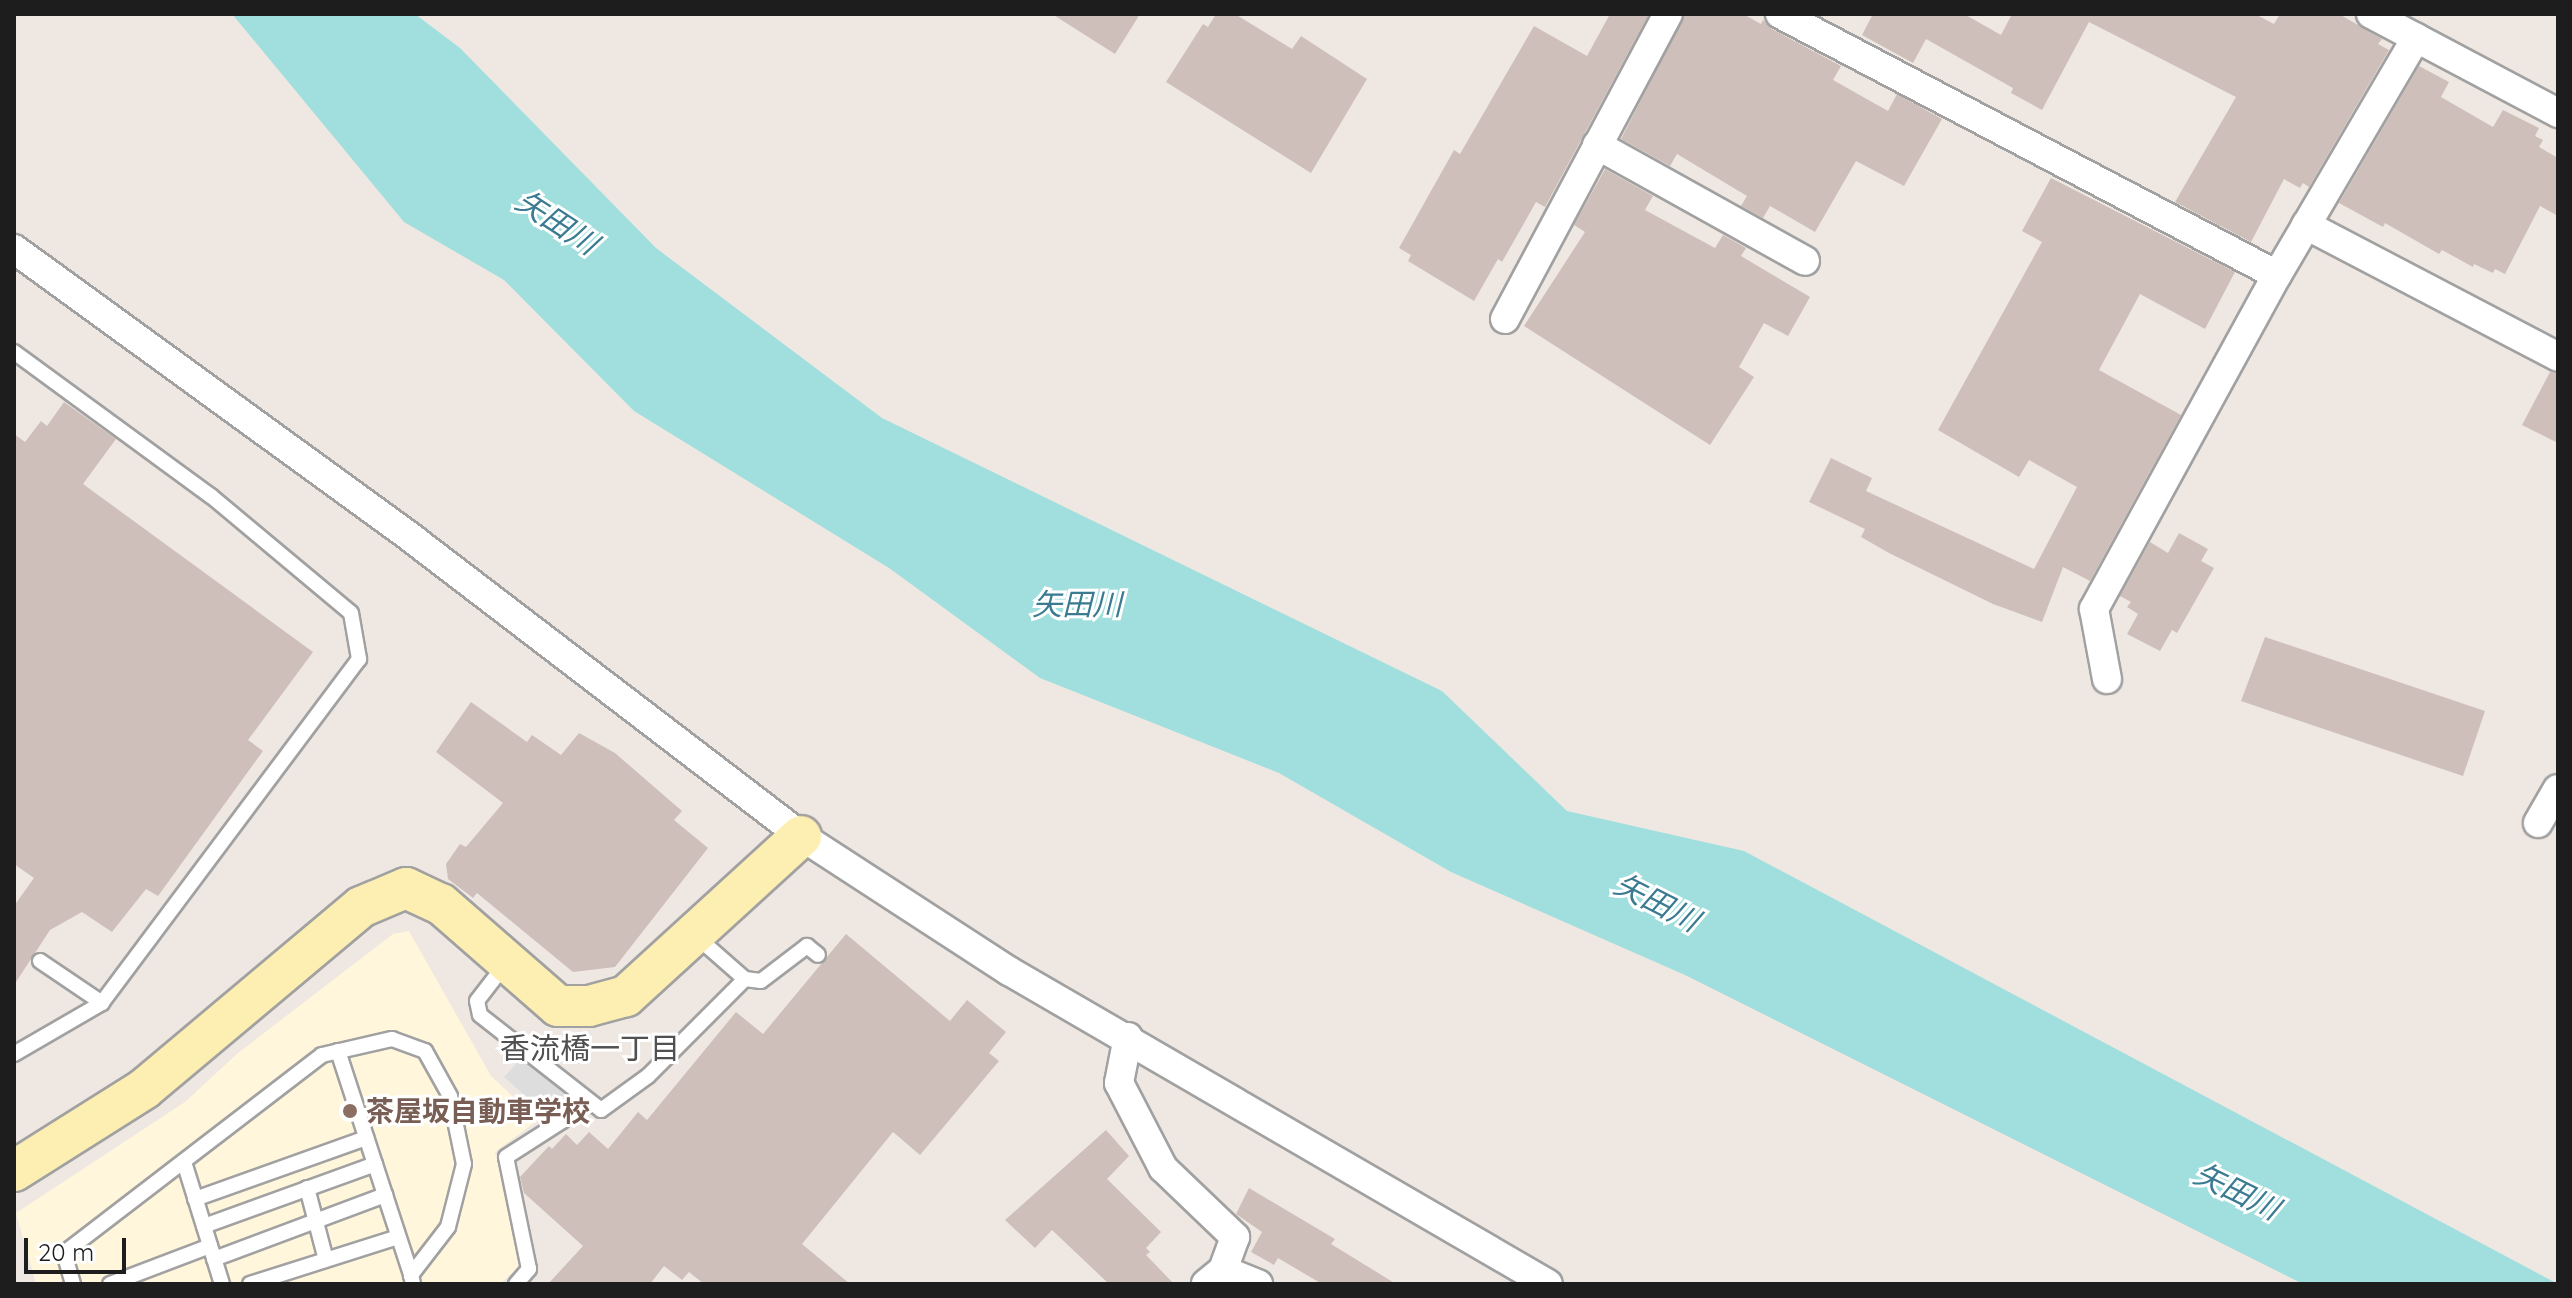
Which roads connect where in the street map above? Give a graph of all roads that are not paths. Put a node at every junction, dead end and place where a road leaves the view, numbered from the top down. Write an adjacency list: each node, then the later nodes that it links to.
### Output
1 (1668, 14): 6 (street)
2 (1780, 14): 10 (street)
3 (2371, 14): 4 (street)
4 (2416, 38): 5 (street); 7 (street)
5 (2558, 113)
6 (1597, 145): 9 (street); 11 (street)
7 (2306, 225): 10 (street); 13 (street)
8 (14, 249): 17 (street)
9 (1805, 261)
10 (2277, 275): 14 (street)
11 (1505, 319)
12 (14, 352): 23 (lane)
13 (2558, 357)
14 (2107, 679)
15 (2558, 789): 16 (street)
16 (2538, 823)
17 (801, 836): 18 (street); 24 (street)
18 (693, 935): 21 (street); 22 (lane)
19 (818, 955): 22 (lane)
20 (40, 961): 23 (lane)
21 (507, 962): 27 (lane); 31 (street)
22 (745, 979): 27 (lane)
23 (102, 1003): 26 (lane)
24 (1128, 1037): 40 (street); 49 (street)
25 (338, 1051): 28 (lane); 29 (lane); 42 (lane)
26 (14, 1054)
27 (582, 1096): 47 (lane)
28 (366, 1138): 30 (lane); 34 (lane)
29 (184, 1162): 34 (lane); 43 (lane)
30 (375, 1164): 32 (lane); 33 (lane)
31 (14, 1171)
32 (307, 1188): 35 (lane); 36 (lane)
33 (385, 1195): 35 (lane); 37 (lane)
34 (195, 1199): 36 (lane)
35 (315, 1221): 38 (lane); 39 (lane)
36 (204, 1226): 38 (lane)
37 (398, 1237): 39 (lane); 42 (lane)
38 (212, 1252): 41 (lane); 45 (lane)
39 (326, 1260): 46 (lane)
40 (1214, 1277): 48 (street)
41 (141, 1278): 44 (lane)
42 (412, 1280)
43 (73, 1284)
44 (110, 1284)
45 (222, 1284)
46 (250, 1284)
47 (516, 1284)
48 (1258, 1284)
49 (1548, 1284)

